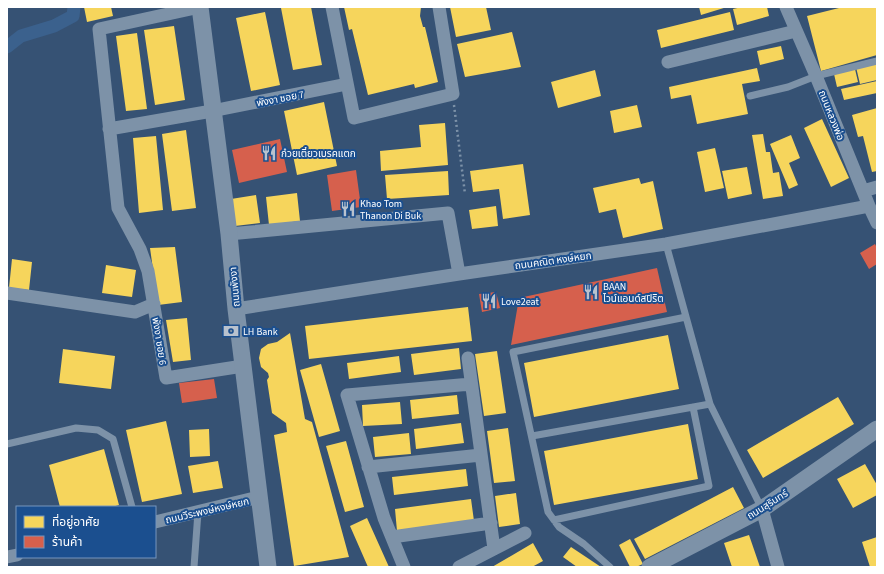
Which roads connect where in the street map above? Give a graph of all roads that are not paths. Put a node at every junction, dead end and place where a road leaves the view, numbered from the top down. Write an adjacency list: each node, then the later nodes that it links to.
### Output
1 (200, 7): 5 (street); 12 (street, ถนนพังงา)
2 (332, 7): 10 (street)
3 (439, 7): 10 (street)
4 (786, 7): 6 (street, ถนนหลวงพ่อ)
5 (162, 11): 13 (street)
6 (796, 31): 8 (street); 9 (street, ถนนหลวงพ่อ)
7 (877, 61): 9 (lane)
8 (668, 62)
9 (816, 76): 11 (lane); 15 (street, ถนนหลวงพ่อ)
10 (347, 84): 12 (street, พังงา ซอย 7)
11 (750, 96)
12 (212, 111): 13 (street, พังงา ซอย 7); 18 (street, ถนนพังงา)
13 (109, 130): 22 (street)
14 (877, 187): 15 (street)
15 (863, 191): 16 (street, ถนนหลวงพ่อ)
16 (869, 206): 17 (street, ถนนหลวงพ่อ); 19 (street, ถนนคณิต หงษ์หยก)
17 (877, 223)
18 (229, 234): 20 (street); 23 (street, ถนนพังงา)
19 (666, 244): 20 (street, ถนนคณิต หงษ์หยก); 24 (lane)
20 (459, 274): 23 (street, ถนนคณิต หงษ์หยก)
21 (7, 292): 22 (street, พังงา ซอย 6)
22 (154, 304): 26 (street, พังงา ซอย 6)
23 (236, 309): 26 (street, ถนนพังงา)
24 (686, 317): 28 (lane); 31 (lane)
25 (468, 358): 27 (street)
26 (243, 366): 35 (street, ถนนพังงา)
27 (471, 384): 33 (street); 34 (street)
28 (710, 404): 29 (lane); 37 (lane)
29 (693, 408): 31 (lane); 39 (lane)
30 (877, 429): 37 (street, ถนนสุรินทร์)
31 (532, 436): 39 (lane)
32 (7, 444): 36 (lane)
33 (481, 454): 34 (street); 41 (street)
34 (368, 467): 43 (street)
35 (259, 497): 38 (street, ถนนวีระพงษ์หงษ์หยก); 47 (street, ถนนพังงา)
36 (132, 506)
37 (762, 509): 50 (street, ถนนสุรินทร์); 51 (street)
38 (198, 512): 40 (street, ถนนวีระพงษ์หงษ์หยก); 46 (lane)
39 (554, 520): 49 (lane)
40 (156, 522)
41 (490, 522): 43 (street); 44 (street)
42 (525, 533): 44 (street)
43 (392, 537): 48 (street)
44 (494, 549): 45 (street)
45 (465, 566)
46 (194, 567)
47 (268, 567)
48 (404, 567)
49 (610, 567)
50 (650, 567)
51 (778, 567)

